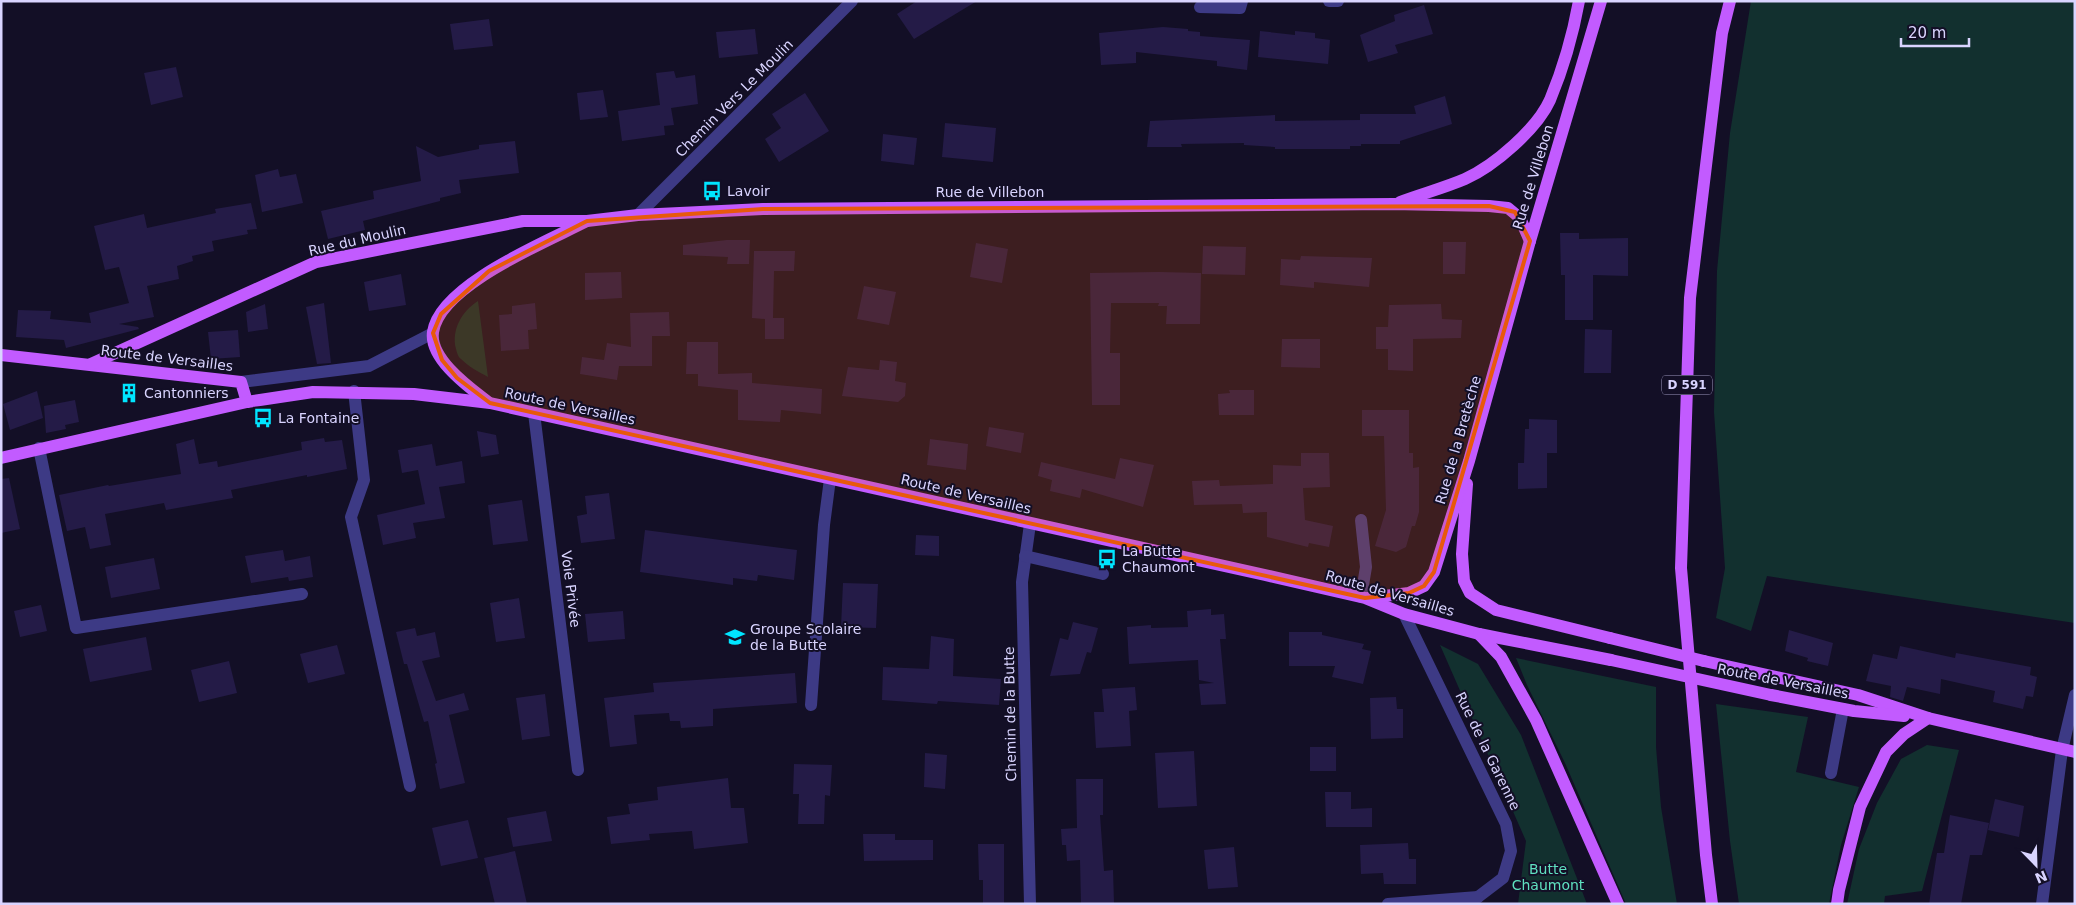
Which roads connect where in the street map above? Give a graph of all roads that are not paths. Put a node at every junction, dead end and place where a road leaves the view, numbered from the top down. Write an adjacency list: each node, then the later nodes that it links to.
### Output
1 (852, 1): 10 (street, Chemin Vers Le Moulin)
2 (1242, 1): 8 (street)
3 (1328, 1): 4 (street)
4 (1338, 1)
5 (1580, 1): 9 (main road, Rue de Villebon)
6 (1601, 1): 12 (main road, Rue de Villebon)
7 (1730, 1): 41 (main road, D 591)
8 (1200, 7)
9 (1393, 204): 10 (main road, Rue de Villebon); 12 (main road, Rue de Villebon)
10 (638, 215): 11 (main road, Rue de Villebon)
11 (587, 221): 13 (main road); 15 (main road, Rue du Moulin)
12 (1530, 241): 23 (main road, Rue de la Bretèche)
13 (433, 333): 16 (street); 19 (main road)
14 (1, 355): 15 (main road, Route de Versailles)
15 (91, 364): 16 (main road, Route de Versailles)
16 (241, 382): 18 (main road, Route de Versailles)
17 (354, 391): 18 (main road, Route de Versailles); 19 (main road, Route de Versailles); 40 (street)
18 (247, 402): 21 (main road)
19 (490, 403): 20 (main road, Route de Versailles)
20 (534, 413): 24 (main road, Route de Versailles); 38 (street, Voie Privée)
21 (39, 448): 22 (main road); 29 (street)
22 (1, 458)
23 (1469, 462): 30 (main road, Rue de la Bretèche); 36 (main road, Route de Versailles, bridge)
24 (830, 479): 26 (main road, Route de Versailles); 34 (street)
25 (1361, 520): 30 (street)
26 (1030, 524): 27 (street, Chemin de la Butte); 30 (main road, Route de Versailles)
27 (1025, 556): 28 (street); 43 (street, Chemin de la Butte)
28 (1103, 574)
29 (302, 594)
30 (1363, 598): 31 (main road, Route de Versailles)
31 (1404, 614): 32 (main road, Route de Versailles); 42 (street, Rue de la Garenne)
32 (1479, 634): 35 (main road, Route de Versailles, bridge); 45 (main road)
33 (2075, 695): 37 (street)
34 (811, 704)
35 (1843, 709): 36 (main road, Route de Versailles); 39 (street)
36 (1928, 718): 37 (main road, Route de Versailles); 48 (main road)
37 (2068, 751): 49 (street)
38 (578, 770)
39 (1831, 773)
40 (410, 786)
41 (1706, 855): 46 (main road, D 591); 47 (main road, D 591)
42 (1480, 900): 44 (street)
43 (1030, 904)
44 (1388, 904)
45 (1618, 904)
46 (1712, 904)
47 (1716, 904)
48 (1838, 904)
49 (2042, 904)

